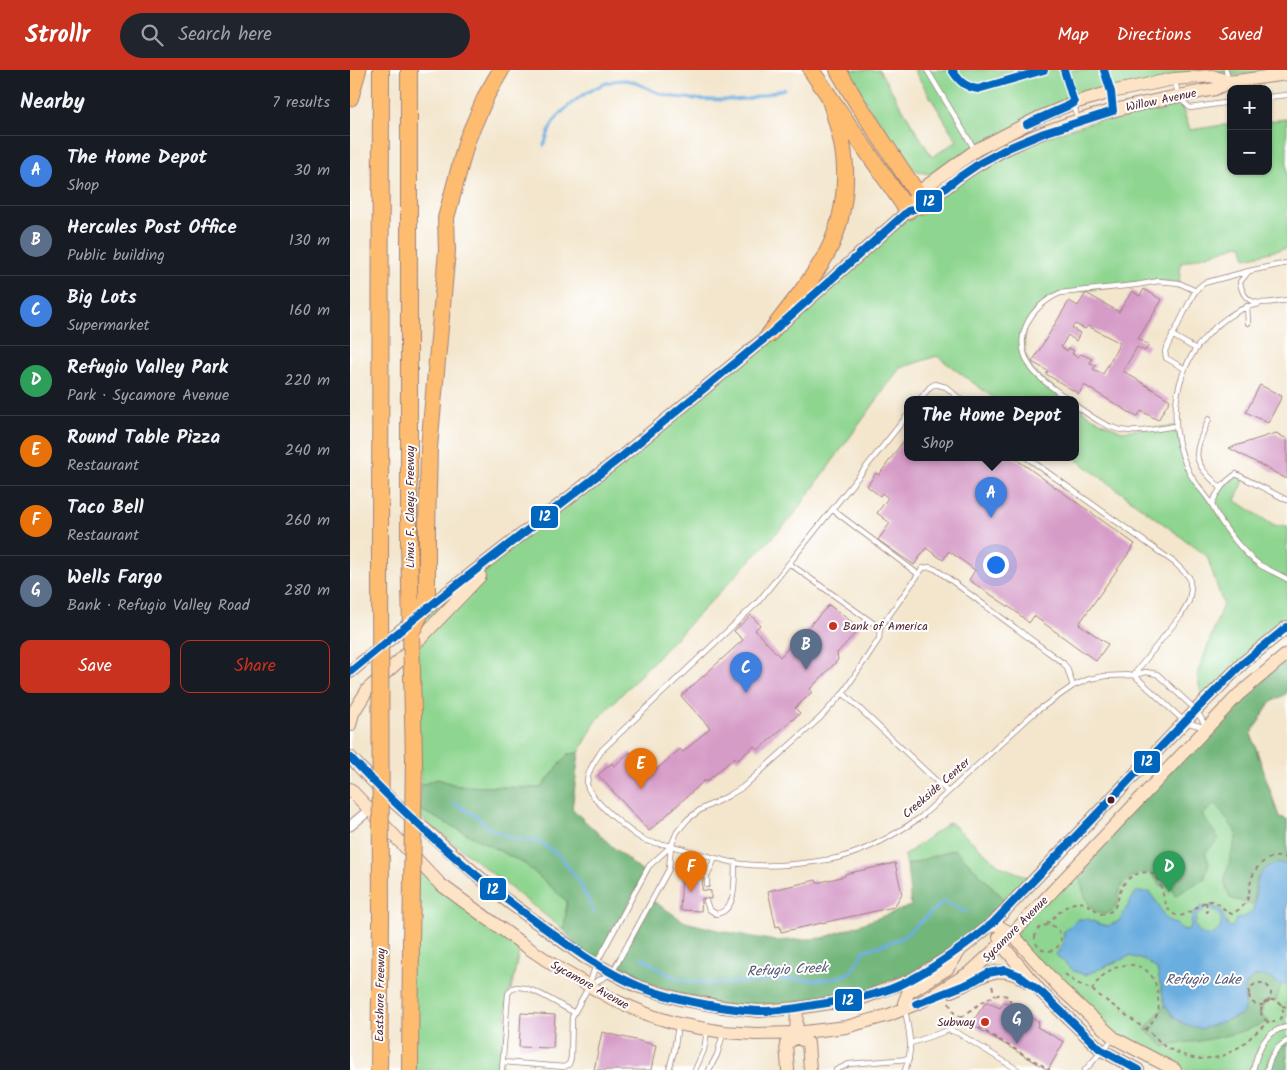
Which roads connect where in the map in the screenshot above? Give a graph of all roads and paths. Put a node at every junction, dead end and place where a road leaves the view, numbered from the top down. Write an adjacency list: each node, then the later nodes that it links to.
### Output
1 (358, 70): 21 (highway)
2 (381, 70): 122 (highway, Eastshore Freeway, bridge)
3 (409, 70): 59 (highway, Linus F. Claeys Freeway, bridge)
4 (501, 70): 29 (highway)
5 (514, 70): 29 (highway)
6 (811, 70): 19 (highway)
7 (838, 70): 28 (highway)
8 (926, 70): 26 (lane)
9 (952, 70): 10 (lane)
10 (1044, 70)
11 (1064, 70): 22 (lane)
12 (1104, 70): 16 (lane)
13 (1287, 74): 14 (street, Willow Avenue)
14 (1227, 76): 15 (street, Willow Avenue); 18 (street, Willow Avenue)
15 (1174, 80): 16 (street, Willow Avenue); 18 (lane)
16 (1111, 92): 22 (street, Willow Avenue); 24 (lane)
17 (1287, 95): 20 (lane)
18 (1178, 96): 23 (lane); 24 (street, Willow Avenue)
19 (829, 97): 28 (highway); 37 (highway)
20 (1272, 97)
21 (350, 98)
22 (1074, 103): 25 (lane); 26 (street, Willow Avenue)
23 (1227, 103)
24 (1113, 111): 25 (street, Willow Avenue)
25 (1078, 121): 27 (street, Willow Avenue)
26 (976, 150): 27 (lane); 28 (street, Willow Avenue)
27 (980, 163): 28 (street, Willow Avenue)
28 (916, 203): 37 (street, Willow Avenue)
29 (447, 251): 59 (highway, bridge)
30 (1287, 263): 31 (lane)
31 (1249, 271): 32 (lane); 34 (lane)
32 (1196, 291): 38 (lane); 43 (lane)
33 (1287, 300): 34 (lane)
34 (1259, 304): 35 (lane)
35 (1247, 306): 36 (lane); 39 (lane)
36 (1248, 323)
37 (769, 335): 53 (street, Willow Avenue)
38 (1172, 335): 39 (lane); 40 (lane)
39 (1196, 349): 40 (lane)
40 (1185, 369): 47 (lane)
41 (922, 396): 42 (lane)
42 (956, 396)
43 (1064, 396)
44 (1079, 408): 47 (lane)
45 (1209, 419): 49 (lane)
46 (904, 420): 52 (lane, Creekside Center)
47 (1175, 426): 51 (lane)
48 (1032, 461): 62 (lane)
49 (1221, 488): 50 (lane); 51 (lane)
50 (1287, 500)
51 (1212, 504): 56 (lane)
52 (833, 510): 54 (lane, Creekside Center); 55 (lane)
53 (518, 539): 61 (street, Willow Avenue); 67 (street)
54 (790, 564): 58 (lane); 75 (lane, Creekside Center)
55 (918, 574): 58 (lane); 63 (lane)
56 (1287, 579)
57 (1287, 627): 65 (street, Sycamore Avenue)
58 (880, 628): 64 (lane)
59 (412, 631): 123 (highway, Linus F. Claeys Freeway, bridge)
60 (1287, 654): 68 (street, Sycamore Avenue)
61 (350, 672)
62 (1134, 674): 63 (lane, Creekside Center); 65 (lane, Creekside Center); 66 (lane)
63 (1073, 686): 71 (lane, Creekside Center)
64 (843, 693): 71 (lane); 75 (lane)
65 (1196, 710): 66 (street, Sycamore Avenue); 68 (lane, Creekside Center)
66 (1184, 722): 68 (lane); 83 (street, Sycamore Avenue)
67 (350, 725)
68 (1206, 728): 85 (street, Sycamore Avenue)
69 (350, 757): 72 (street, Sycamore Avenue)
70 (350, 789): 73 (street, Sycamore Avenue)
71 (948, 792): 78 (lane, Creekside Center)
72 (387, 796): 73 (street); 90 (street, Sycamore Avenue)
73 (370, 810): 74 (street); 94 (street, Sycamore Avenue)
74 (350, 826)
75 (670, 846): 76 (lane, Creekside Center); 90 (lane); 92 (lane)
76 (715, 858): 78 (lane, Creekside Center); 79 (lane)
77 (1287, 858): 81 (path)
78 (735, 862): 80 (lane)
79 (706, 885)
80 (706, 900)
81 (1206, 902): 82 (path); 84 (path)
82 (1207, 913)
83 (993, 923): 85 (street); 86 (street); 87 (street, Sycamore Avenue)
84 (1047, 924): 88 (path); 88 (path)
85 (1012, 934): 86 (street, Sycamore Avenue); 115 (street)
86 (1002, 945): 96 (street); 99 (street, Sycamore Avenue)
87 (960, 950): 104 (street, Sycamore Avenue); 105 (street)
88 (1042, 950): 89 (path)
89 (1046, 955)
90 (596, 964): 92 (street, Sycamore Avenue); 94 (lane)
91 (1062, 970): 95 (path)
92 (612, 974): 94 (lane); 104 (street, Sycamore Avenue)
93 (991, 983): 97 (path)
94 (589, 986): 106 (lane); 109 (street, Sycamore Avenue)
95 (1092, 990): 112 (path); 112 (path)
96 (1042, 993): 99 (street); 118 (street)
97 (995, 995): 101 (path); 107 (path)
98 (1267, 1001): 98 (path); 102 (path); 108 (path)
99 (922, 1002): 105 (street, Sycamore Avenue)
100 (950, 1003): 107 (path)
101 (1012, 1004)
102 (1282, 1006): 103 (path); 108 (path)
103 (1287, 1007)
104 (796, 1008): 114 (street)
105 (905, 1008): 114 (street, Sycamore Avenue); 117 (lane)
106 (573, 1012): 120 (lane); 120 (lane)
107 (962, 1018): 134 (path)
108 (1269, 1021): 112 (path)
109 (678, 1024): 111 (street, Sycamore Avenue); 125 (lane)
110 (1287, 1027): 138 (lane)
111 (708, 1030): 113 (street, Sycamore Avenue); 126 (lane)
112 (1145, 1030)
113 (723, 1032): 114 (street, Sycamore Avenue); 127 (lane)
114 (796, 1035): 128 (street); 129 (street)
115 (1114, 1038): 118 (lane); 137 (street)
116 (1287, 1041): 139 (lane)
117 (912, 1043): 119 (lane); 133 (lane)
118 (1103, 1050): 135 (lane); 136 (street)
119 (909, 1059): 121 (lane); 132 (lane)
120 (503, 1062): 124 (lane)
121 (853, 1064): 130 (lane); 131 (lane)
122 (379, 1070)
123 (410, 1070)
124 (502, 1070)
125 (669, 1070)
126 (696, 1070)
127 (709, 1070)
128 (788, 1070)
129 (810, 1070)
130 (836, 1070)
131 (853, 1070)
132 (905, 1070)
133 (1018, 1070)
134 (1050, 1070)
135 (1085, 1070)
136 (1138, 1070)
137 (1175, 1070)
138 (1253, 1070)
139 (1266, 1070)

